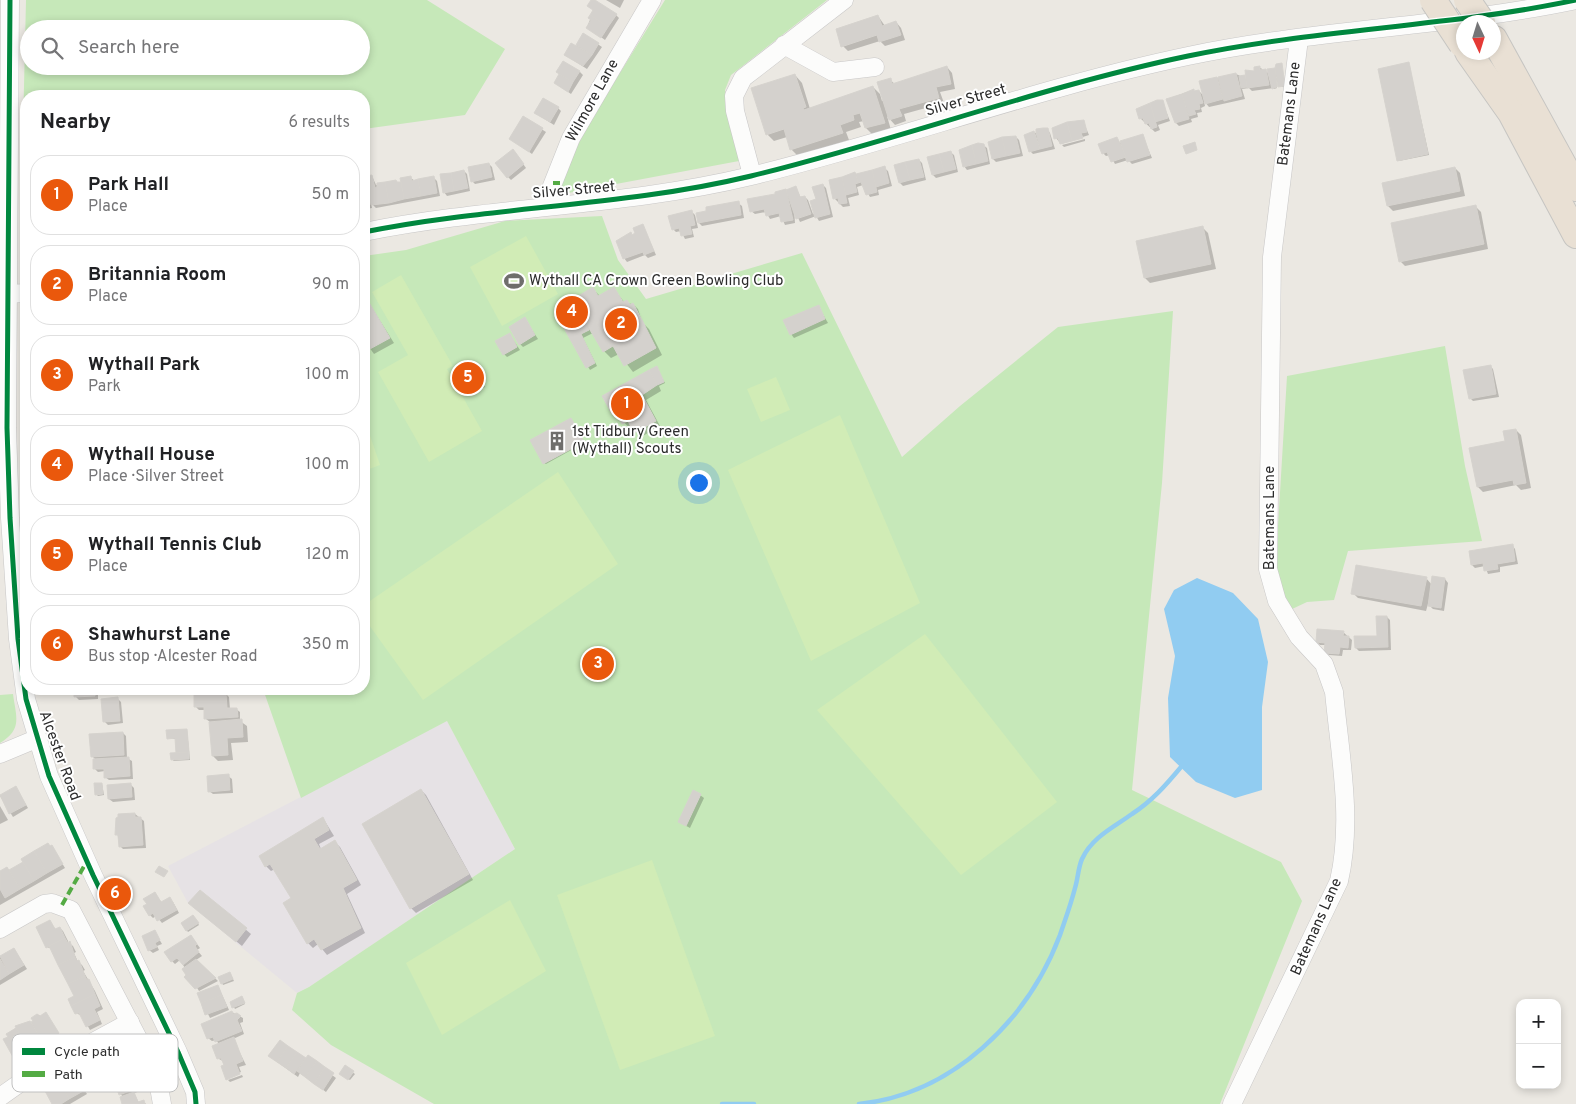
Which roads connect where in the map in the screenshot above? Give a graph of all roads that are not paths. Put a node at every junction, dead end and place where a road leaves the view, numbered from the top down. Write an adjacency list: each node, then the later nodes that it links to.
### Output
1 (10, 0): 19 (street, Alcester Road)
2 (652, 0): 16 (street, Wilmore Lane)
3 (844, 0): 10 (street)
4 (1433, 0): 8 (highway, bridge)
5 (1467, 0): 7 (highway, bridge)
6 (1576, 0): 9 (street, Silver Street)
7 (1477, 15)
8 (1456, 36)
9 (1299, 39): 14 (street, Silver Street); 35 (street, Batemans Lane)
10 (784, 45): 13 (street); 14 (street)
11 (1501, 52): 15 (highway)
12 (1473, 60): 18 (highway)
13 (875, 67)
14 (752, 176): 16 (street, Silver Street)
15 (1576, 188)
16 (544, 206): 17 (street, Silver Street)
17 (370, 231)
18 (1576, 235)
19 (5, 286): 20 (street); 21 (street, Alcester Road)
20 (20, 291)
21 (18, 517): 22 (street, Alcester Road)
22 (20, 654)
23 (25, 695): 24 (street, Alcester Road)
24 (36, 738): 25 (street); 30 (street, Alcester Road)
25 (0, 754)
26 (0, 929): 27 (street)
27 (130, 1022): 28 (street); 29 (street)
28 (108, 1034)
29 (135, 1034)
30 (169, 1034)
31 (178, 1052): 34 (street, Alcester Road)
32 (12, 1089): 33 (street)
33 (0, 1097)
34 (196, 1104)
35 (1232, 1104)

